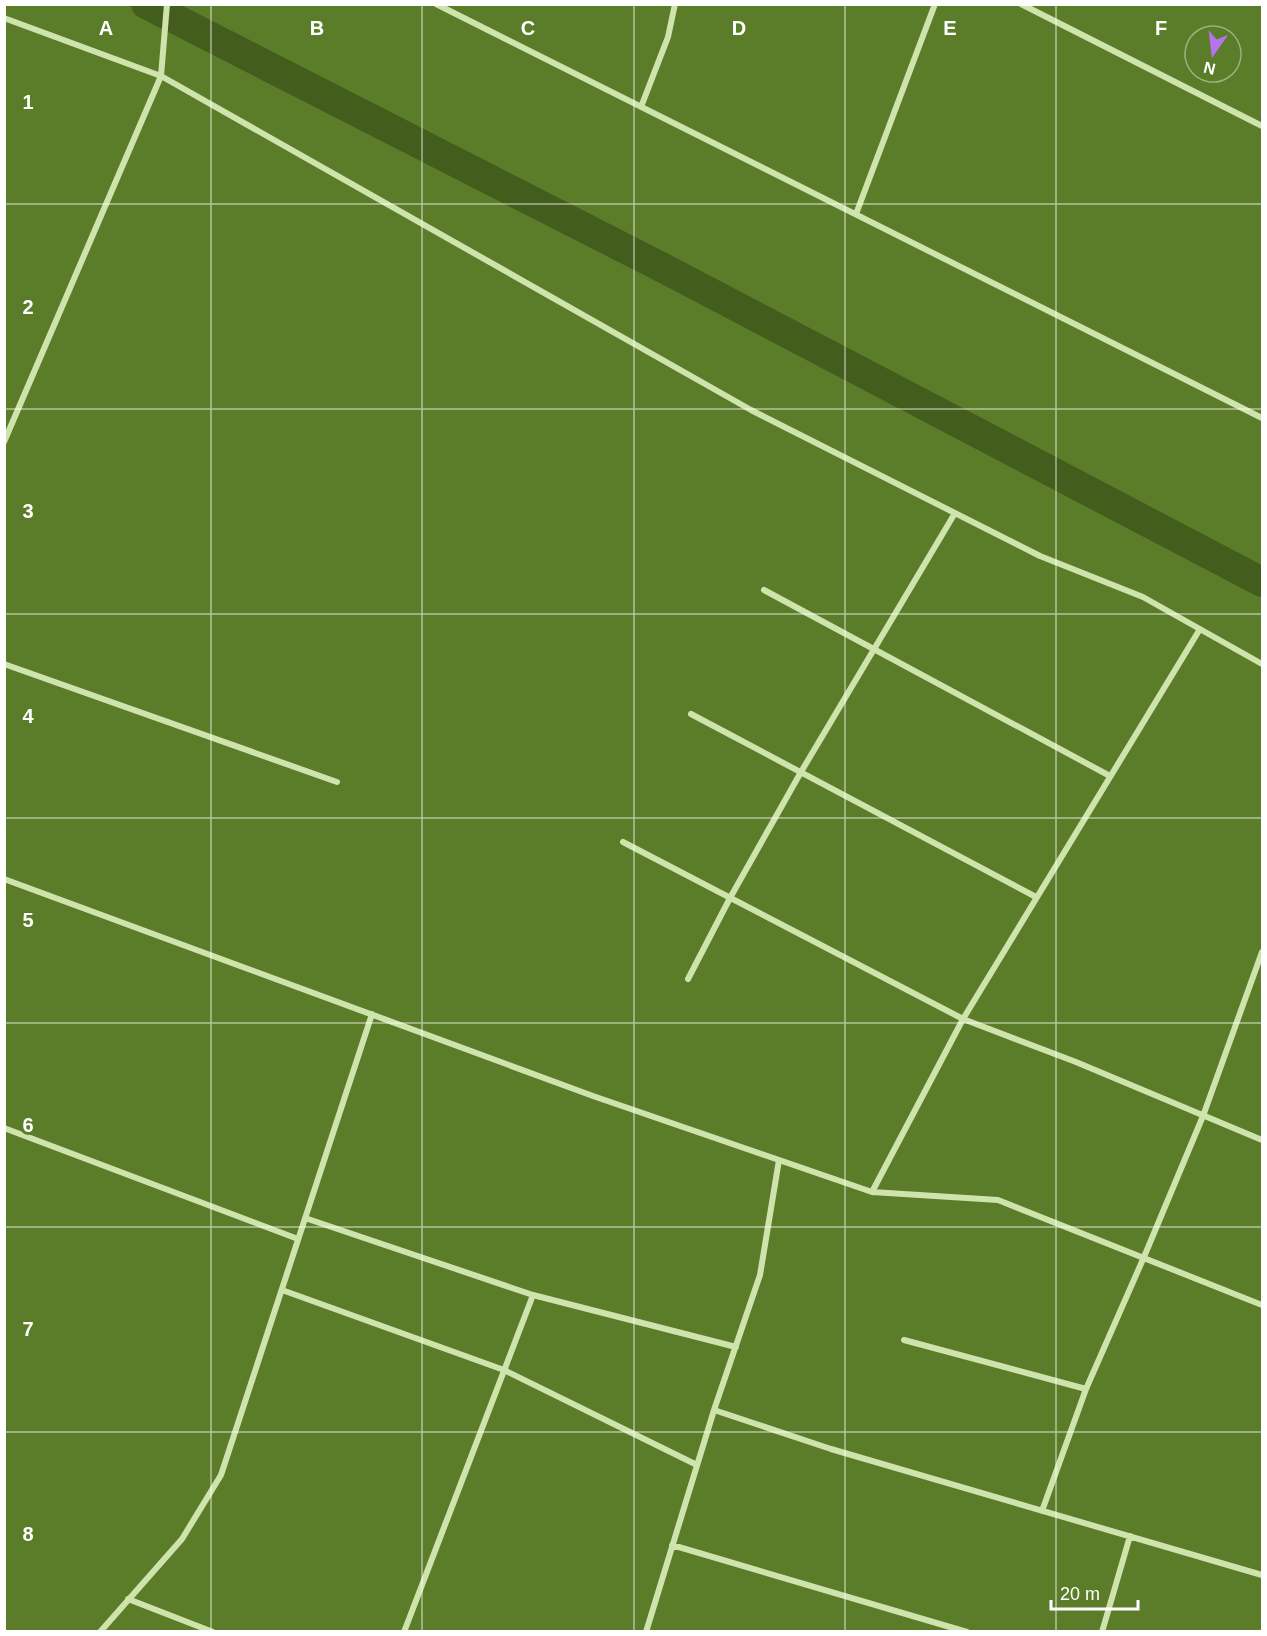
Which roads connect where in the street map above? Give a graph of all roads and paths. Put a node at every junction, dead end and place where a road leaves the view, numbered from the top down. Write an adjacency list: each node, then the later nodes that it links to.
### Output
1 (167, 4): 7 (street)
2 (436, 4): 8 (street)
3 (675, 4): 8 (street)
4 (935, 4): 10 (street)
5 (1021, 4): 9 (street)
6 (4, 18): 7 (street)
7 (161, 76): 12 (street); 13 (street)
8 (641, 107): 10 (street)
9 (1263, 126)
10 (856, 214): 11 (street)
11 (1263, 418)
12 (4, 442)
13 (955, 513): 15 (street); 16 (street)
14 (764, 590): 16 (street)
15 (1200, 629): 18 (street); 21 (street)
16 (875, 650): 20 (street); 21 (street)
17 (4, 664): 22 (street)
18 (1263, 664)
19 (691, 714): 20 (street)
20 (801, 772): 25 (street); 26 (street)
21 (1110, 777): 25 (street)
22 (337, 782)
23 (622, 842): 26 (street)
24 (4, 879): 29 (street)
25 (1036, 897): 30 (street)
26 (730, 898): 28 (street); 30 (street)
27 (1263, 952): 31 (street)
28 (688, 979)
29 (372, 1014): 34 (street); 36 (street)
30 (963, 1019): 31 (street); 35 (street)
31 (1203, 1116): 33 (street); 38 (street)
32 (4, 1128): 37 (street)
33 (1263, 1140)
34 (779, 1160): 35 (street); 43 (street)
35 (872, 1192): 38 (street)
36 (305, 1218): 37 (street); 40 (street)
37 (298, 1239): 39 (street)
38 (1144, 1257): 41 (street); 45 (street)
39 (282, 1290): 44 (street); 52 (street)
40 (533, 1295): 43 (street); 44 (street)
41 (1263, 1305)
42 (904, 1340): 45 (street)
43 (736, 1347): 46 (street)
44 (504, 1370): 47 (street); 55 (street)
45 (1086, 1389): 48 (street)
46 (714, 1410): 47 (street); 48 (street)
47 (697, 1465): 50 (street)
48 (1042, 1512): 49 (street)
49 (1130, 1536): 51 (street); 58 (street)
50 (672, 1545): 56 (street); 57 (street)
51 (1263, 1575)
52 (128, 1599): 53 (street); 54 (street)
53 (100, 1632)
54 (213, 1632)
55 (404, 1632)
56 (646, 1632)
57 (967, 1632)
58 (1102, 1632)

